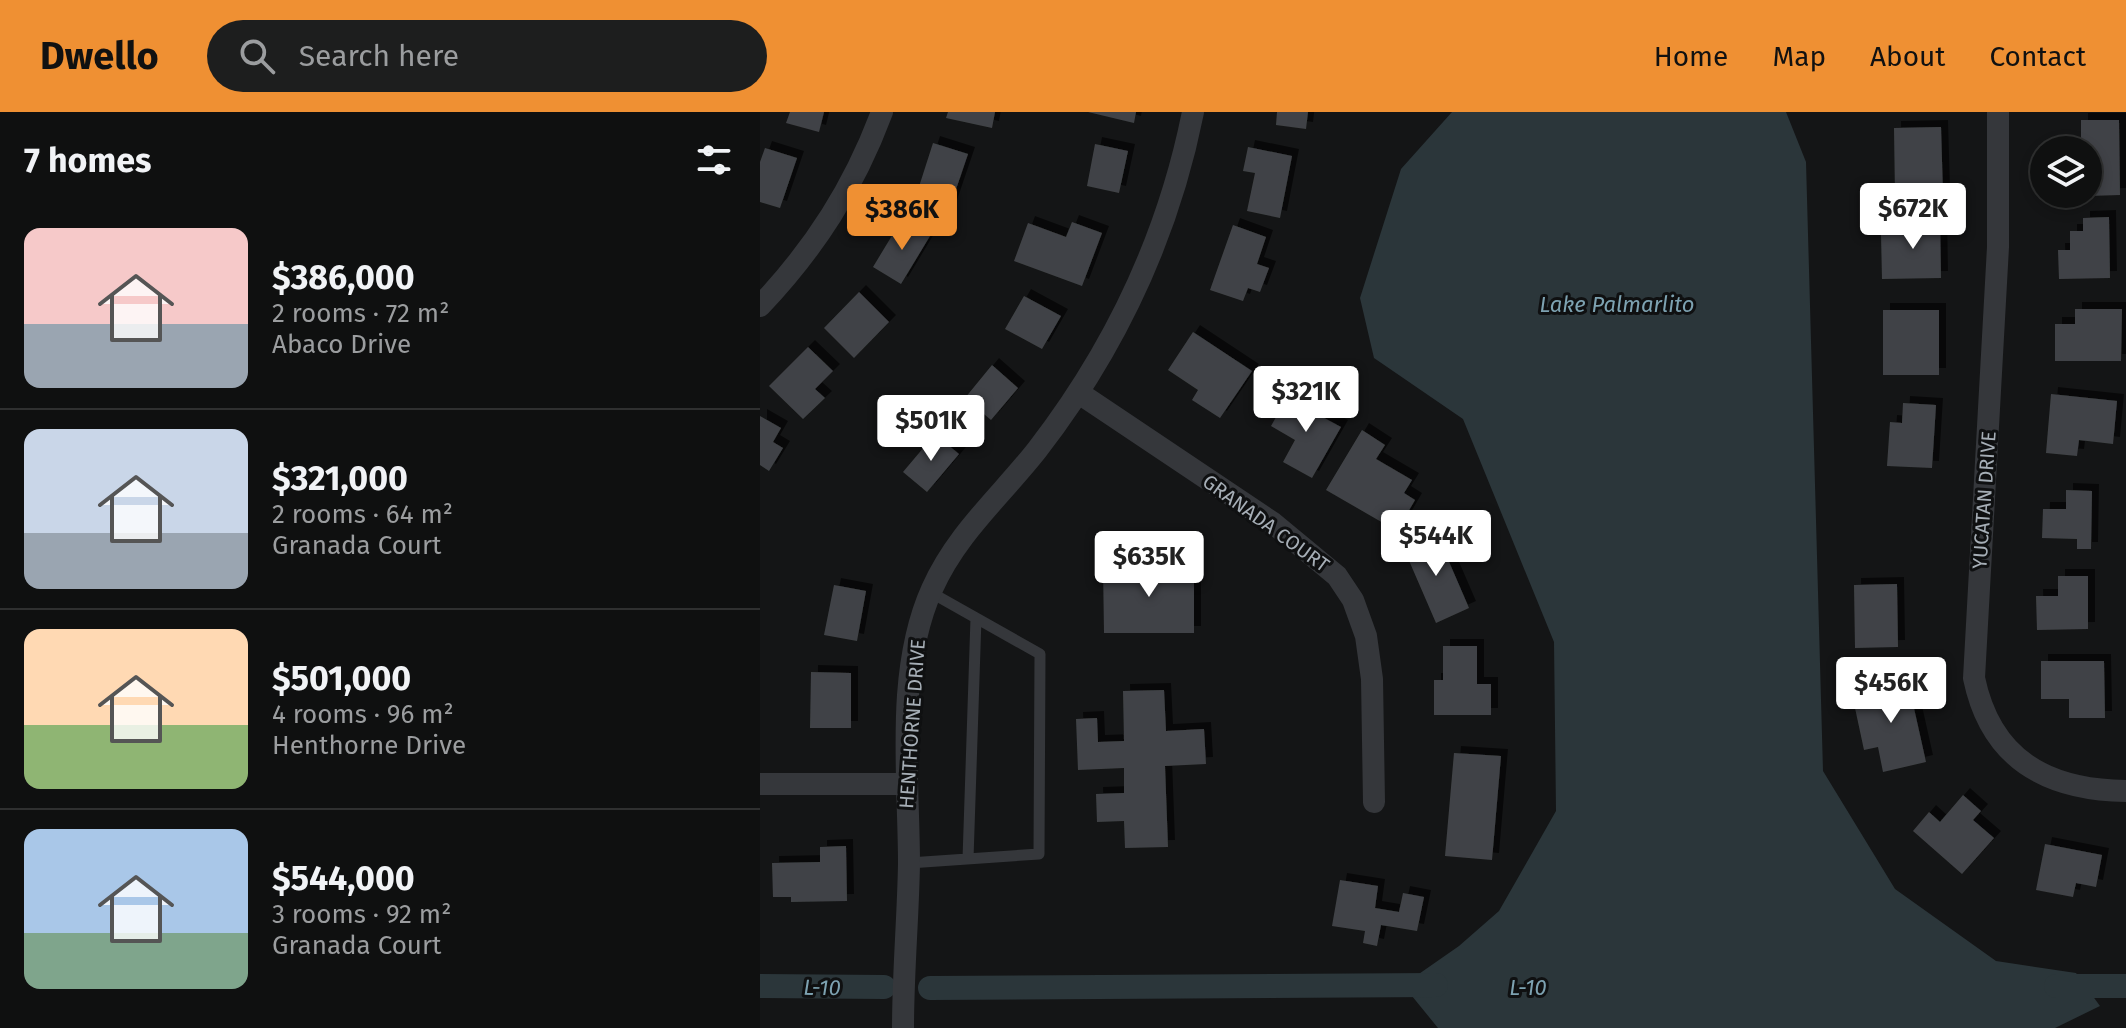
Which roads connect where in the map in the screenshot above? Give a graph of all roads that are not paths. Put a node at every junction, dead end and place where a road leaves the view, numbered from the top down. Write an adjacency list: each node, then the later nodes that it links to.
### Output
1 (882, 112): 4 (street)
2 (1193, 112): 5 (street, HENTHORNE DRIVE)
3 (1998, 112): 10 (street, YUCATAN DRIVE)
4 (760, 306)
5 (1079, 393): 6 (street, HENTHORNE DRIVE); 11 (street, GRANADA COURT)
6 (930, 592): 7 (lane); 9 (street, HENTHORNE DRIVE)
7 (976, 618): 12 (lane); 12 (lane)
8 (760, 784): 9 (street)
9 (904, 784): 13 (street, HENTHORNE DRIVE)
10 (2126, 791)
11 (1374, 802)
12 (968, 859): 13 (lane)
13 (909, 863): 14 (street, HENTHORNE DRIVE)
14 (903, 1028)

